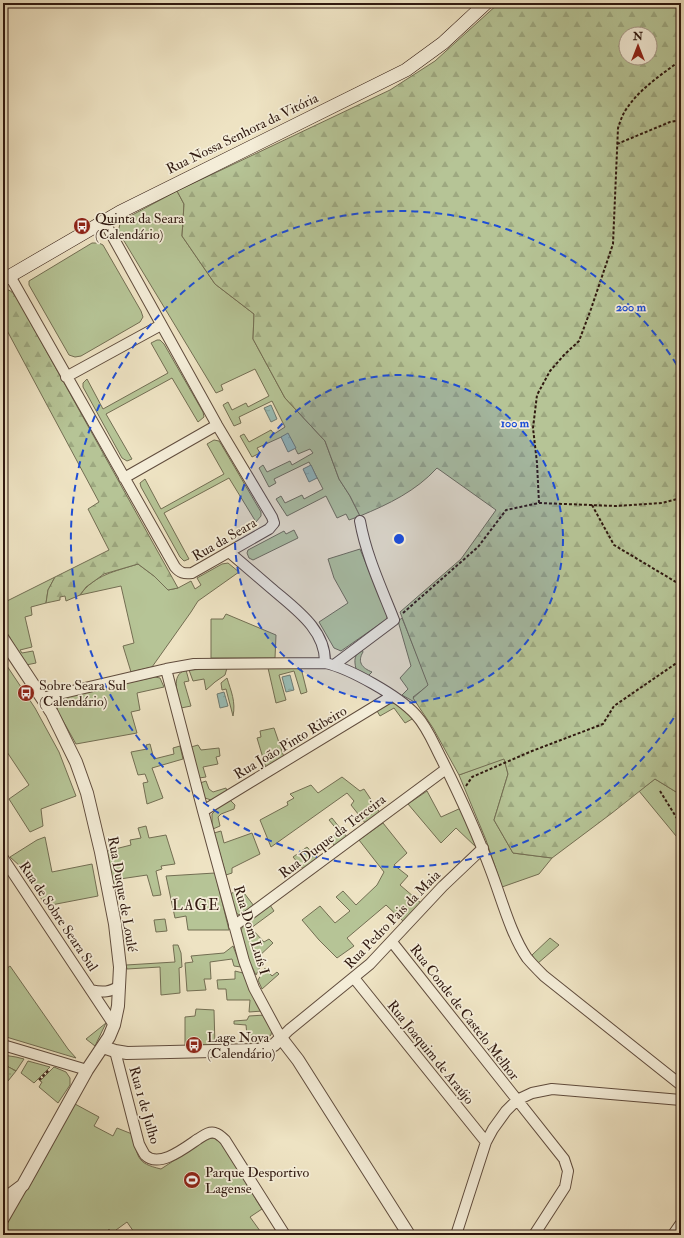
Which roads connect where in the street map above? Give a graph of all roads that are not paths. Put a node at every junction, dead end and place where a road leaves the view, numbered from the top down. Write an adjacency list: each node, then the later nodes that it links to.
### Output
1 (486, 3): 2 (main road, Rua Nossa Senhora da Vitória)
2 (104, 221): 3 (main road, Rua Nossa Senhora da Vitória); 4 (street, Rua da Seara)
3 (6, 278): 5 (street, Rua da Seara)
4 (161, 324): 5 (street); 6 (street, Rua da Seara)
5 (66, 377): 7 (street, Rua da Seara)
6 (217, 424): 7 (street); 9 (street, Rua da Seara)
7 (124, 478): 9 (street, Rua da Seara)
8 (360, 521): 12 (street)
9 (229, 552): 11 (street)
10 (3, 639): 16 (street, Rua Duque de Loulé)
11 (323, 649): 12 (street); 13 (street)
12 (344, 657): 13 (street)
13 (329, 664): 14 (street); 15 (street)
14 (166, 669): 16 (street); 18 (street, Rua Dom Luís I)
15 (392, 696): 17 (street); 18 (street, Rua João Pinto Ribeiro)
16 (42, 698): 24 (street, Rua Duque de Loulé)
17 (446, 769): 19 (street); 21 (street, Rua Duque da Terceira)
18 (203, 811): 21 (street, Rua Dom Luís I)
19 (483, 848): 22 (street, Rua Pedro Pais da Maia); 32 (street)
20 (3, 858): 25 (street, Rua de Sobre Seara Sul)
21 (234, 926): 27 (street, Rua Dom Luís I)
22 (392, 942): 23 (street, Rua Pedro Pais da Maia); 33 (street, Rua Conde de Castelo Melhor)
23 (354, 978): 27 (street, Rua Pedro Pais da Maia); 35 (street, Rua Joaquim de Araújo)
24 (120, 986): 25 (street, Rua de Sobre Seara Sul); 26 (street, Rua Duque de Loulé)
25 (91, 990): 26 (street, Rua de Sobre Seara Sul)
26 (114, 1025): 29 (street, Rua Duque de Loulé)
27 (281, 1038): 30 (street); 41 (street, Rua Dom Luís I)
28 (3, 1045): 31 (street)
29 (103, 1047): 30 (street); 31 (street, Rua Duque de Loulé)
30 (115, 1051): 40 (street, Rua 1 de Julho)
31 (87, 1070): 36 (street, Rua Duque de Loulé)
32 (681, 1085)
33 (517, 1100): 34 (street); 35 (street); 43 (street, Rua Conde de Castelo Melhor)
34 (681, 1100)
35 (486, 1142): 42 (street)
36 (23, 1185): 37 (street); 38 (street, Rua Duque de Loulé)
37 (3, 1200)
38 (3, 1220)
39 (681, 1225): 44 (street)
40 (285, 1235)
41 (409, 1235)
42 (456, 1235)
43 (534, 1235)
44 (674, 1235)

